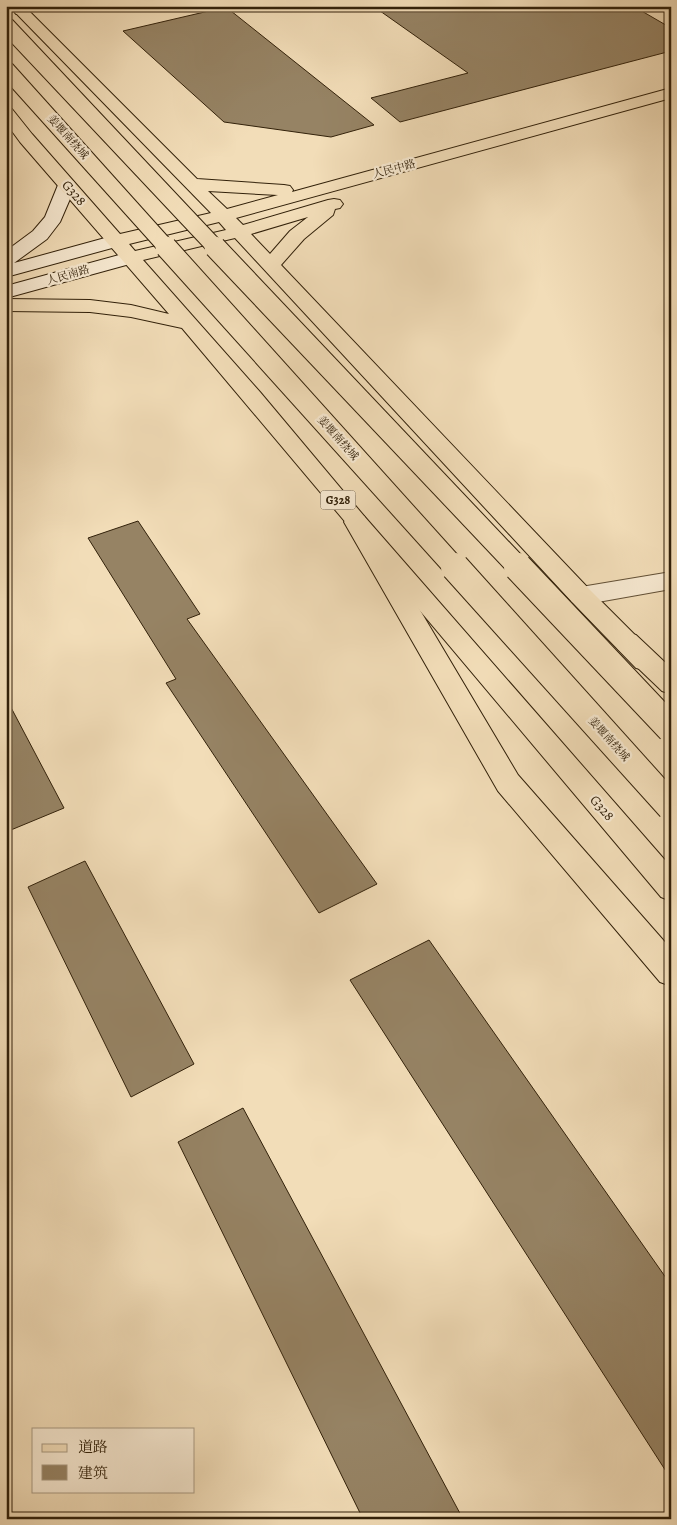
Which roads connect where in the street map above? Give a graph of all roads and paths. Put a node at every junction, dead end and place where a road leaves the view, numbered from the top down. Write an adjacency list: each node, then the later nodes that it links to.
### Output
1 (15, 12): 5 (main road); 21 (main road, bridge)
2 (6, 69): 22 (main road, 姜堰南绕城, bridge)
3 (671, 93): 7 (main road, 人民中路)
4 (6, 112): 6 (main road, G328 / G328)
5 (191, 184): 7 (main road); 8 (main road)
6 (67, 185): 10 (main road, G328 / G328); 11 (main road)
7 (320, 189): 8 (main road, 人民中路)
8 (223, 216): 9 (main road); 10 (main road, 人民中路)
9 (239, 232): 10 (main road); 12 (main road); 12 (main road)
10 (123, 250): 13 (main road, 人民南路); 14 (main road, 人民南路); 16 (main road, G328 / G328)
11 (6, 260)
12 (271, 265): 19 (main road)
13 (6, 271)
14 (6, 292)
15 (6, 305): 16 (main road)
16 (189, 324): 17 (main road, G328 / G328)
17 (356, 522): 23 (main road, G328 / G328); 24 (main road)
18 (671, 580): 19 (main road)
19 (581, 596): 20 (main road)
20 (671, 686)
21 (671, 729)
22 (671, 807)
23 (671, 888)
24 (671, 972)

